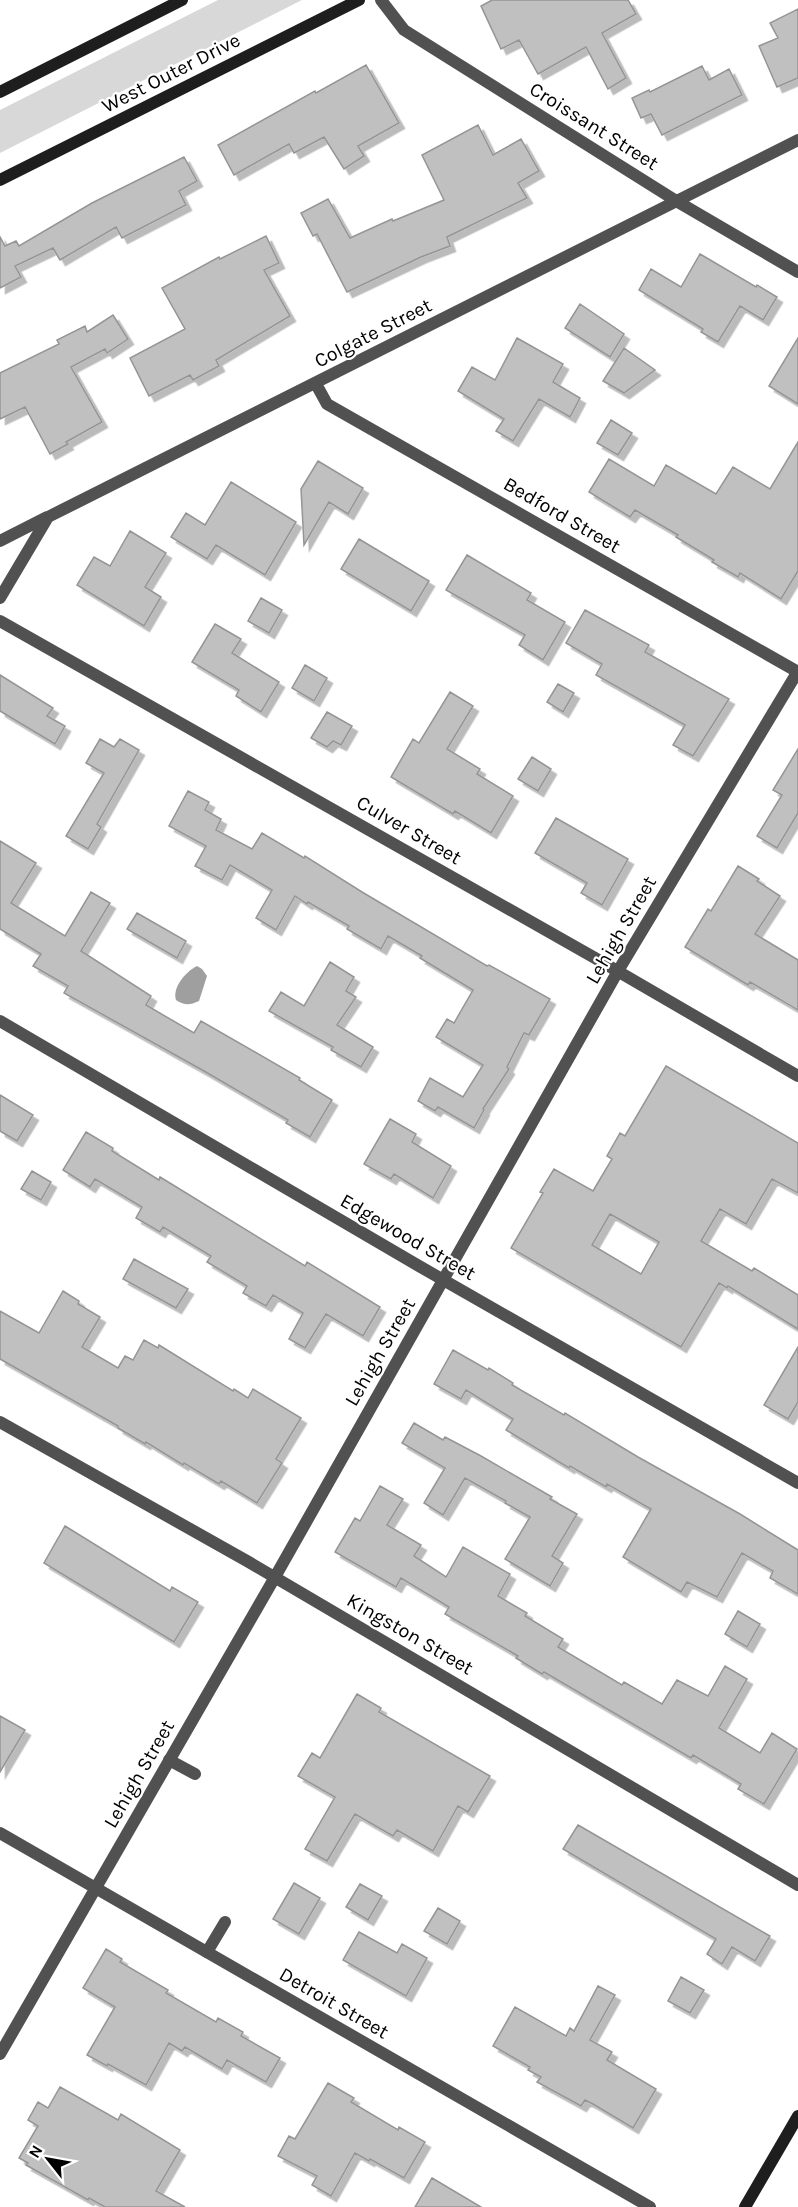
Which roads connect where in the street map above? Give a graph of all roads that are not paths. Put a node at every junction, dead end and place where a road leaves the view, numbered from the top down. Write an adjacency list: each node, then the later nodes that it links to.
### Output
1 (182, 0): 4 (main road)
2 (359, 0): 6 (main road, West Outer Drive)
3 (381, 0): 7 (street, Croissant Street)
4 (0, 92)
5 (798, 140): 7 (street, Colgate Street)
6 (0, 180)
7 (678, 201): 8 (street, Croissant Street); 9 (street, Colgate Street)
8 (798, 272)
9 (316, 384): 10 (street, Colgate Street); 14 (street, Bedford Street)
10 (48, 517): 11 (street, Colgate Street); 12 (street)
11 (0, 541)
12 (0, 598)
13 (0, 621): 15 (street, Culver Street)
14 (798, 671): 15 (street, Lehigh Street)
15 (618, 971): 17 (street, Culver Street); 18 (street, Lehigh Street)
16 (0, 1021): 18 (street, Edgewood Street)
17 (798, 1076)
18 (444, 1279): 20 (street, Edgewood Street); 21 (street, Lehigh Street)
19 (0, 1422): 21 (street, Kingston Street)
20 (798, 1483)
21 (275, 1577): 22 (street, Lehigh Street); 25 (street, Kingston Street)
22 (170, 1760): 23 (street); 26 (street, Lehigh Street)
23 (195, 1774)
24 (0, 1833): 26 (street, Detroit Street)
25 (798, 1885)
26 (95, 1888): 28 (street, Detroit Street); 29 (street, Lehigh Street)
27 (225, 1922): 28 (street)
28 (207, 1952): 31 (street, Detroit Street)
29 (0, 2054)
30 (798, 2116): 32 (main road)
31 (650, 2207)
32 (745, 2207)

